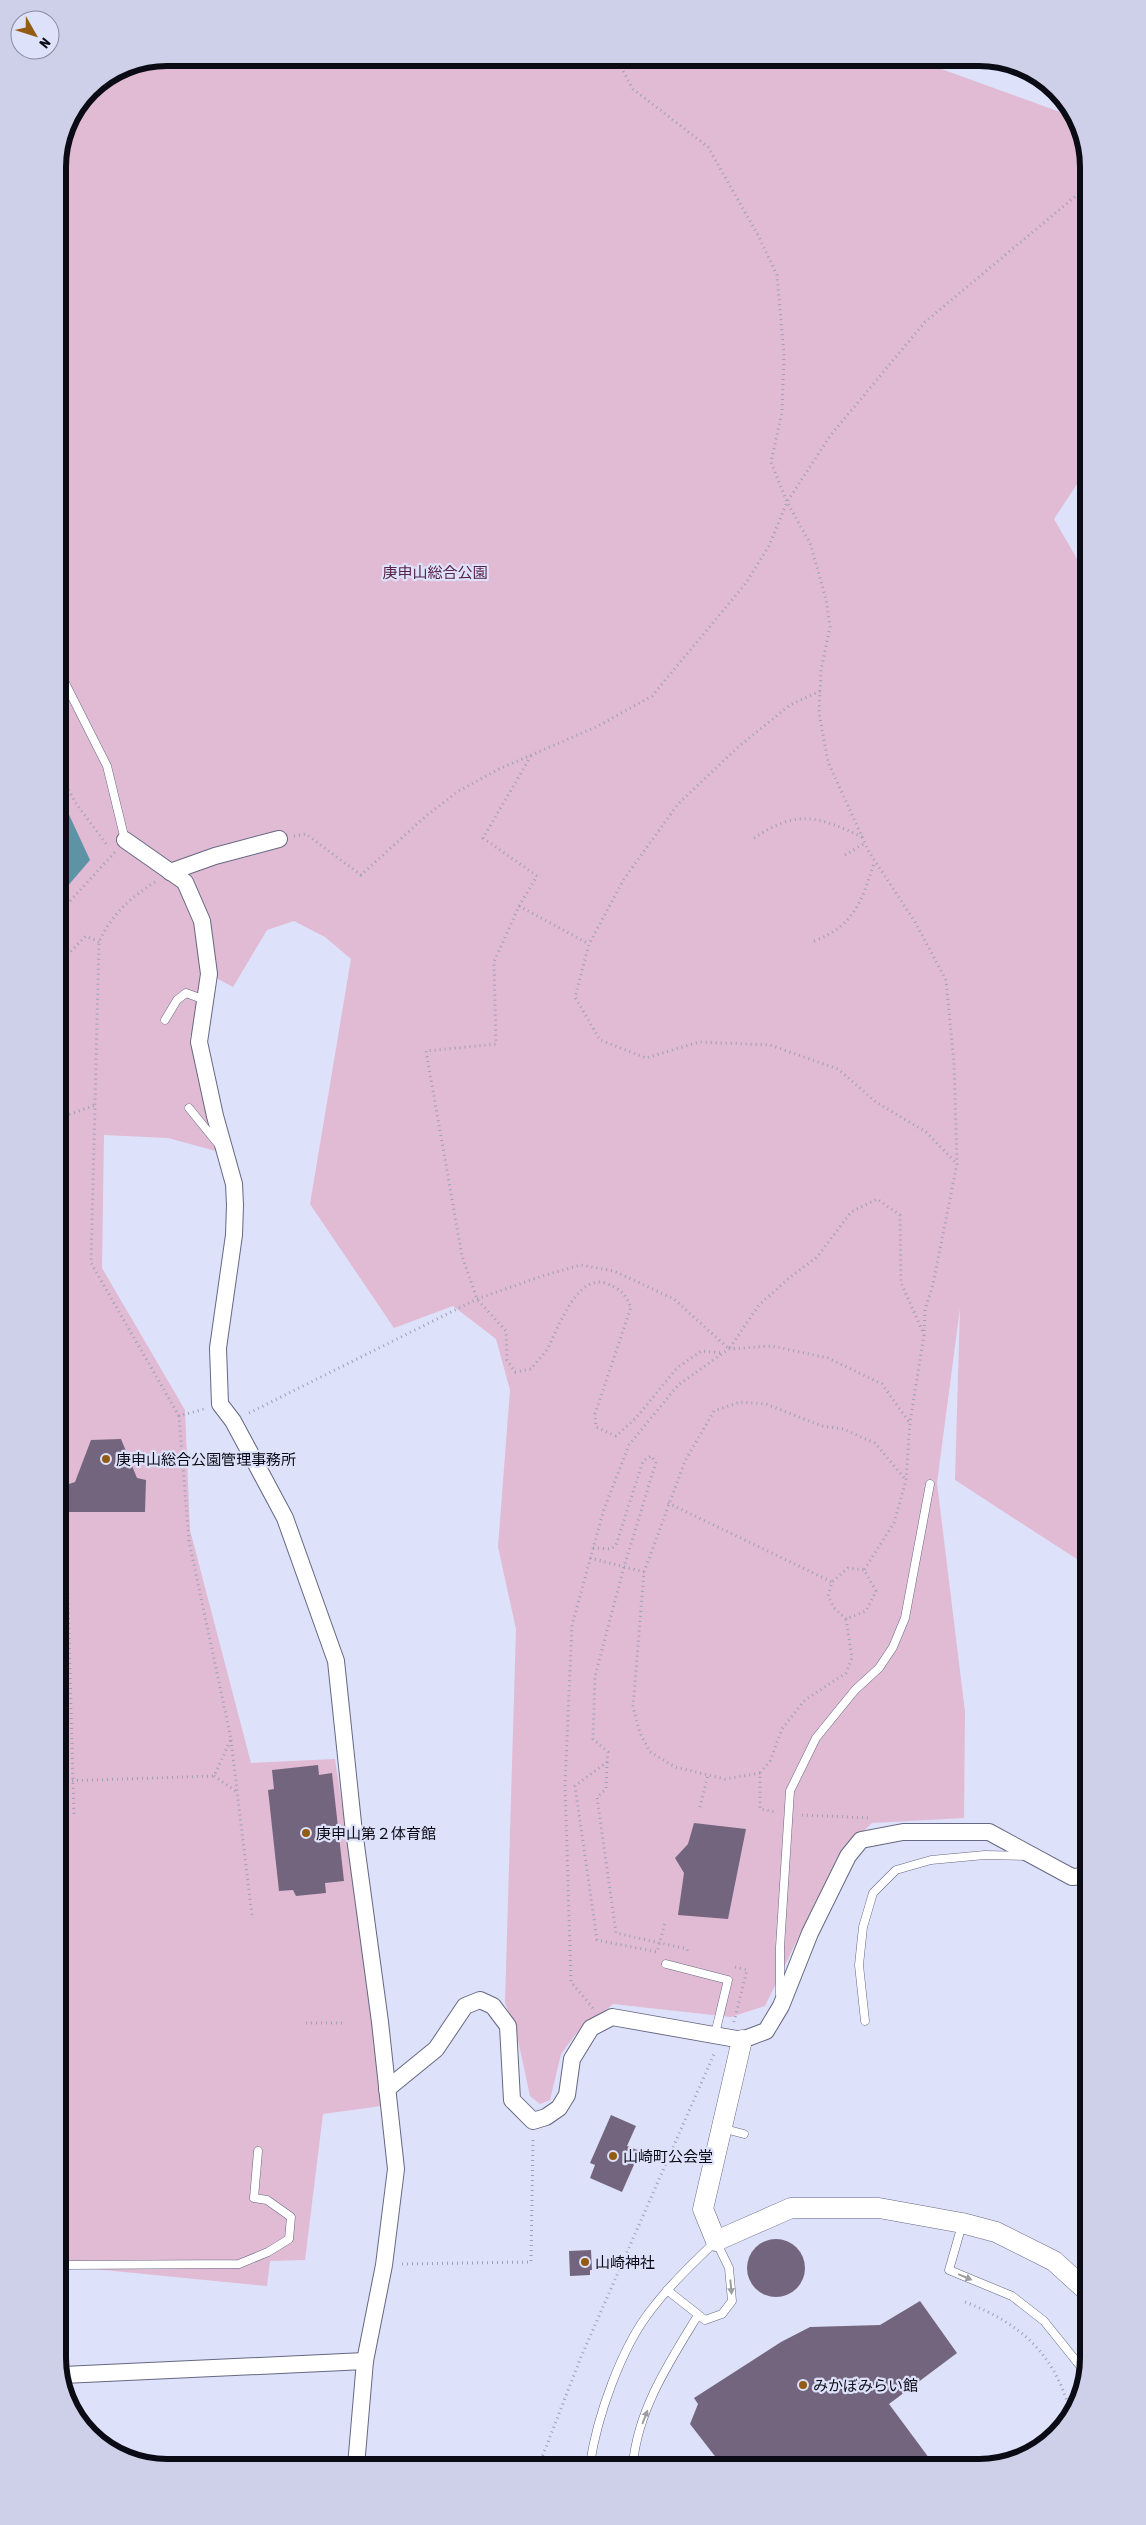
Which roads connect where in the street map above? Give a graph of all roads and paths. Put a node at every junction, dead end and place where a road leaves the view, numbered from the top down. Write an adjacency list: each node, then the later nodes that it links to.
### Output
1 (620, 66): 3 (path)
2 (1080, 193): 3 (path)
3 (786, 502): 5 (path); 6 (path)
4 (66, 685): 11 (lane)
5 (820, 692): 8 (path); 21 (path)
6 (531, 756): 10 (path); 18 (path)
7 (66, 785): 13 (path)
8 (862, 837): 9 (path); 12 (path)
9 (754, 838)
10 (279, 839): 16 (street)
11 (125, 840): 13 (path); 16 (street)
12 (865, 843): 14 (path); 15 (path)
13 (113, 854): 17 (path)
14 (845, 855)
15 (875, 862): 19 (path); 29 (path)
16 (170, 872): 20 (path); 23 (street)
17 (66, 905)
18 (520, 906): 21 (path); 30 (path)
19 (814, 941)
20 (99, 942): 22 (path); 25 (path)
21 (589, 944): 29 (path)
22 (66, 956)
23 (205, 1000): 24 (lane); 28 (street)
24 (165, 1020)
25 (95, 1104): 27 (path); 35 (path)
26 (189, 1108): 28 (lane)
27 (66, 1116)
28 (226, 1154): 34 (street)
29 (957, 1164): 31 (path)
30 (477, 1299): 32 (path); 33 (path); 36 (path)
31 (924, 1335): 32 (path); 37 (path)
32 (729, 1349): 33 (path); 37 (path)
33 (724, 1353): 42 (path)
34 (220, 1404): 35 (path); 36 (street)
35 (179, 1416): 49 (path)
36 (233, 1421): 75 (street)
37 (910, 1422): 38 (path)
38 (906, 1480): 40 (path); 45 (path)
39 (930, 1484): 58 (lane)
40 (668, 1503): 46 (path); 47 (path)
41 (66, 1528): 55 (path)
42 (593, 1548): 43 (path); 44 (path)
43 (590, 1558): 44 (path); 71 (path)
44 (624, 1567): 46 (path); 50 (path)
45 (864, 1570): 47 (path); 48 (path)
46 (644, 1572): 52 (path)
47 (832, 1582): 48 (path)
48 (846, 1619): 51 (path)
49 (231, 1739): 53 (path); 56 (path)
50 (607, 1762): 65 (path); 65 (path)
51 (760, 1773): 52 (path); 58 (path)
52 (708, 1775): 57 (path)
53 (214, 1776): 55 (path); 56 (path)
54 (66, 1781): 55 (path)
55 (74, 1781): 59 (path)
56 (237, 1792): 63 (path)
57 (700, 1807)
58 (790, 1814): 60 (path); 69 (lane)
59 (74, 1817)
60 (903, 1832): 61 (street); 69 (street)
61 (1035, 1855): 62 (street); 70 (lane)
62 (1080, 1876)
63 (252, 1916)
64 (665, 1923): 65 (path)
65 (660, 1943): 66 (path)
66 (695, 1956)
67 (666, 1964): 74 (lane)
68 (730, 1965): 74 (path)
69 (781, 2006): 74 (street)
70 (865, 2021)
71 (604, 2022): 74 (street); 76 (street)
72 (306, 2023): 73 (path)
73 (343, 2023)
74 (729, 2037): 77 (street); 93 (path)
75 (387, 2089): 76 (street); 83 (street)
76 (533, 2121): 83 (path)
77 (720, 2128): 78 (lane); 81 (street)
78 (744, 2134)
79 (258, 2151): 82 (lane)
80 (962, 2223): 81 (street); 84 (street); 89 (lane, one-way to 89)
81 (716, 2241): 85 (lane); 87 (lane, one-way to 87)
82 (66, 2265)
83 (384, 2265): 88 (street)
84 (1080, 2285)
85 (668, 2290): 87 (lane); 94 (lane)
86 (965, 2302): 91 (path)
87 (698, 2315): 95 (lane, one-way to 87)
88 (365, 2361): 90 (street); 92 (street)
89 (1079, 2365)
90 (68, 2375)
91 (1068, 2404)
92 (357, 2459)
93 (541, 2459)
94 (591, 2459)
95 (633, 2459)

